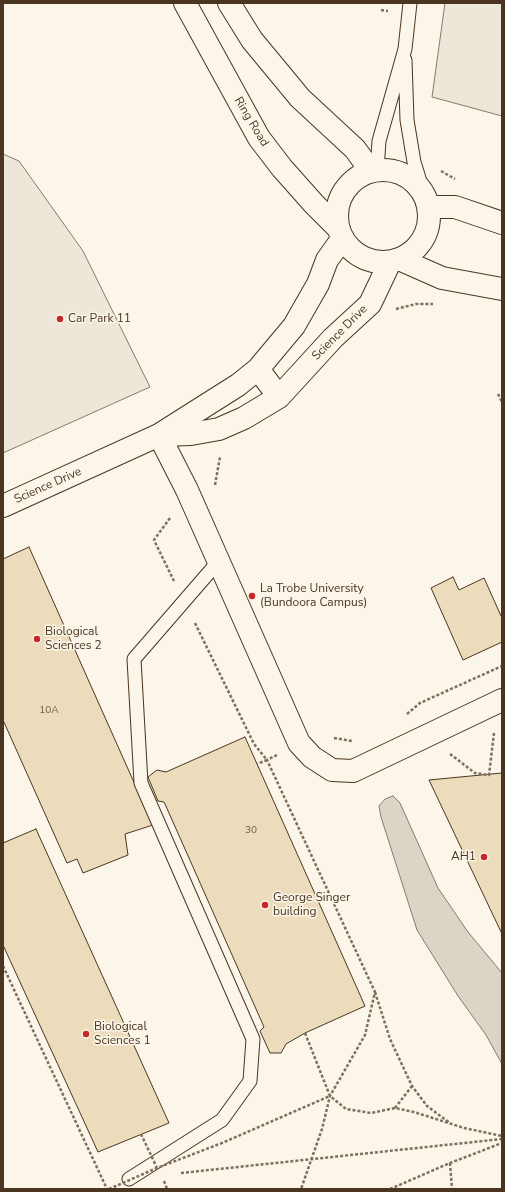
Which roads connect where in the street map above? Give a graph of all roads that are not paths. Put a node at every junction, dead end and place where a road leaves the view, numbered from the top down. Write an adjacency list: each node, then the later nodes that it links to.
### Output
1 (185, 3): 8 (street, Ring Road)
2 (229, 3): 5 (street)
3 (410, 3): 4 (lane)
4 (404, 49): 5 (lane); 6 (lane)
5 (374, 170): 6 (street); 8 (street)
6 (427, 203): 7 (street); 9 (street)
7 (502, 223)
8 (340, 233): 9 (street); 11 (street, Science Drive)
9 (395, 261): 10 (street); 12 (street, Science Drive)
10 (502, 289)
11 (258, 369): 12 (street); 13 (street, Science Drive)
12 (279, 397): 13 (street, Science Drive)
13 (159, 435): 14 (street, Science Drive); 15 (street)
14 (3, 506)
15 (218, 562): 16 (street); 17 (lane)
16 (496, 703)
17 (129, 1179)

